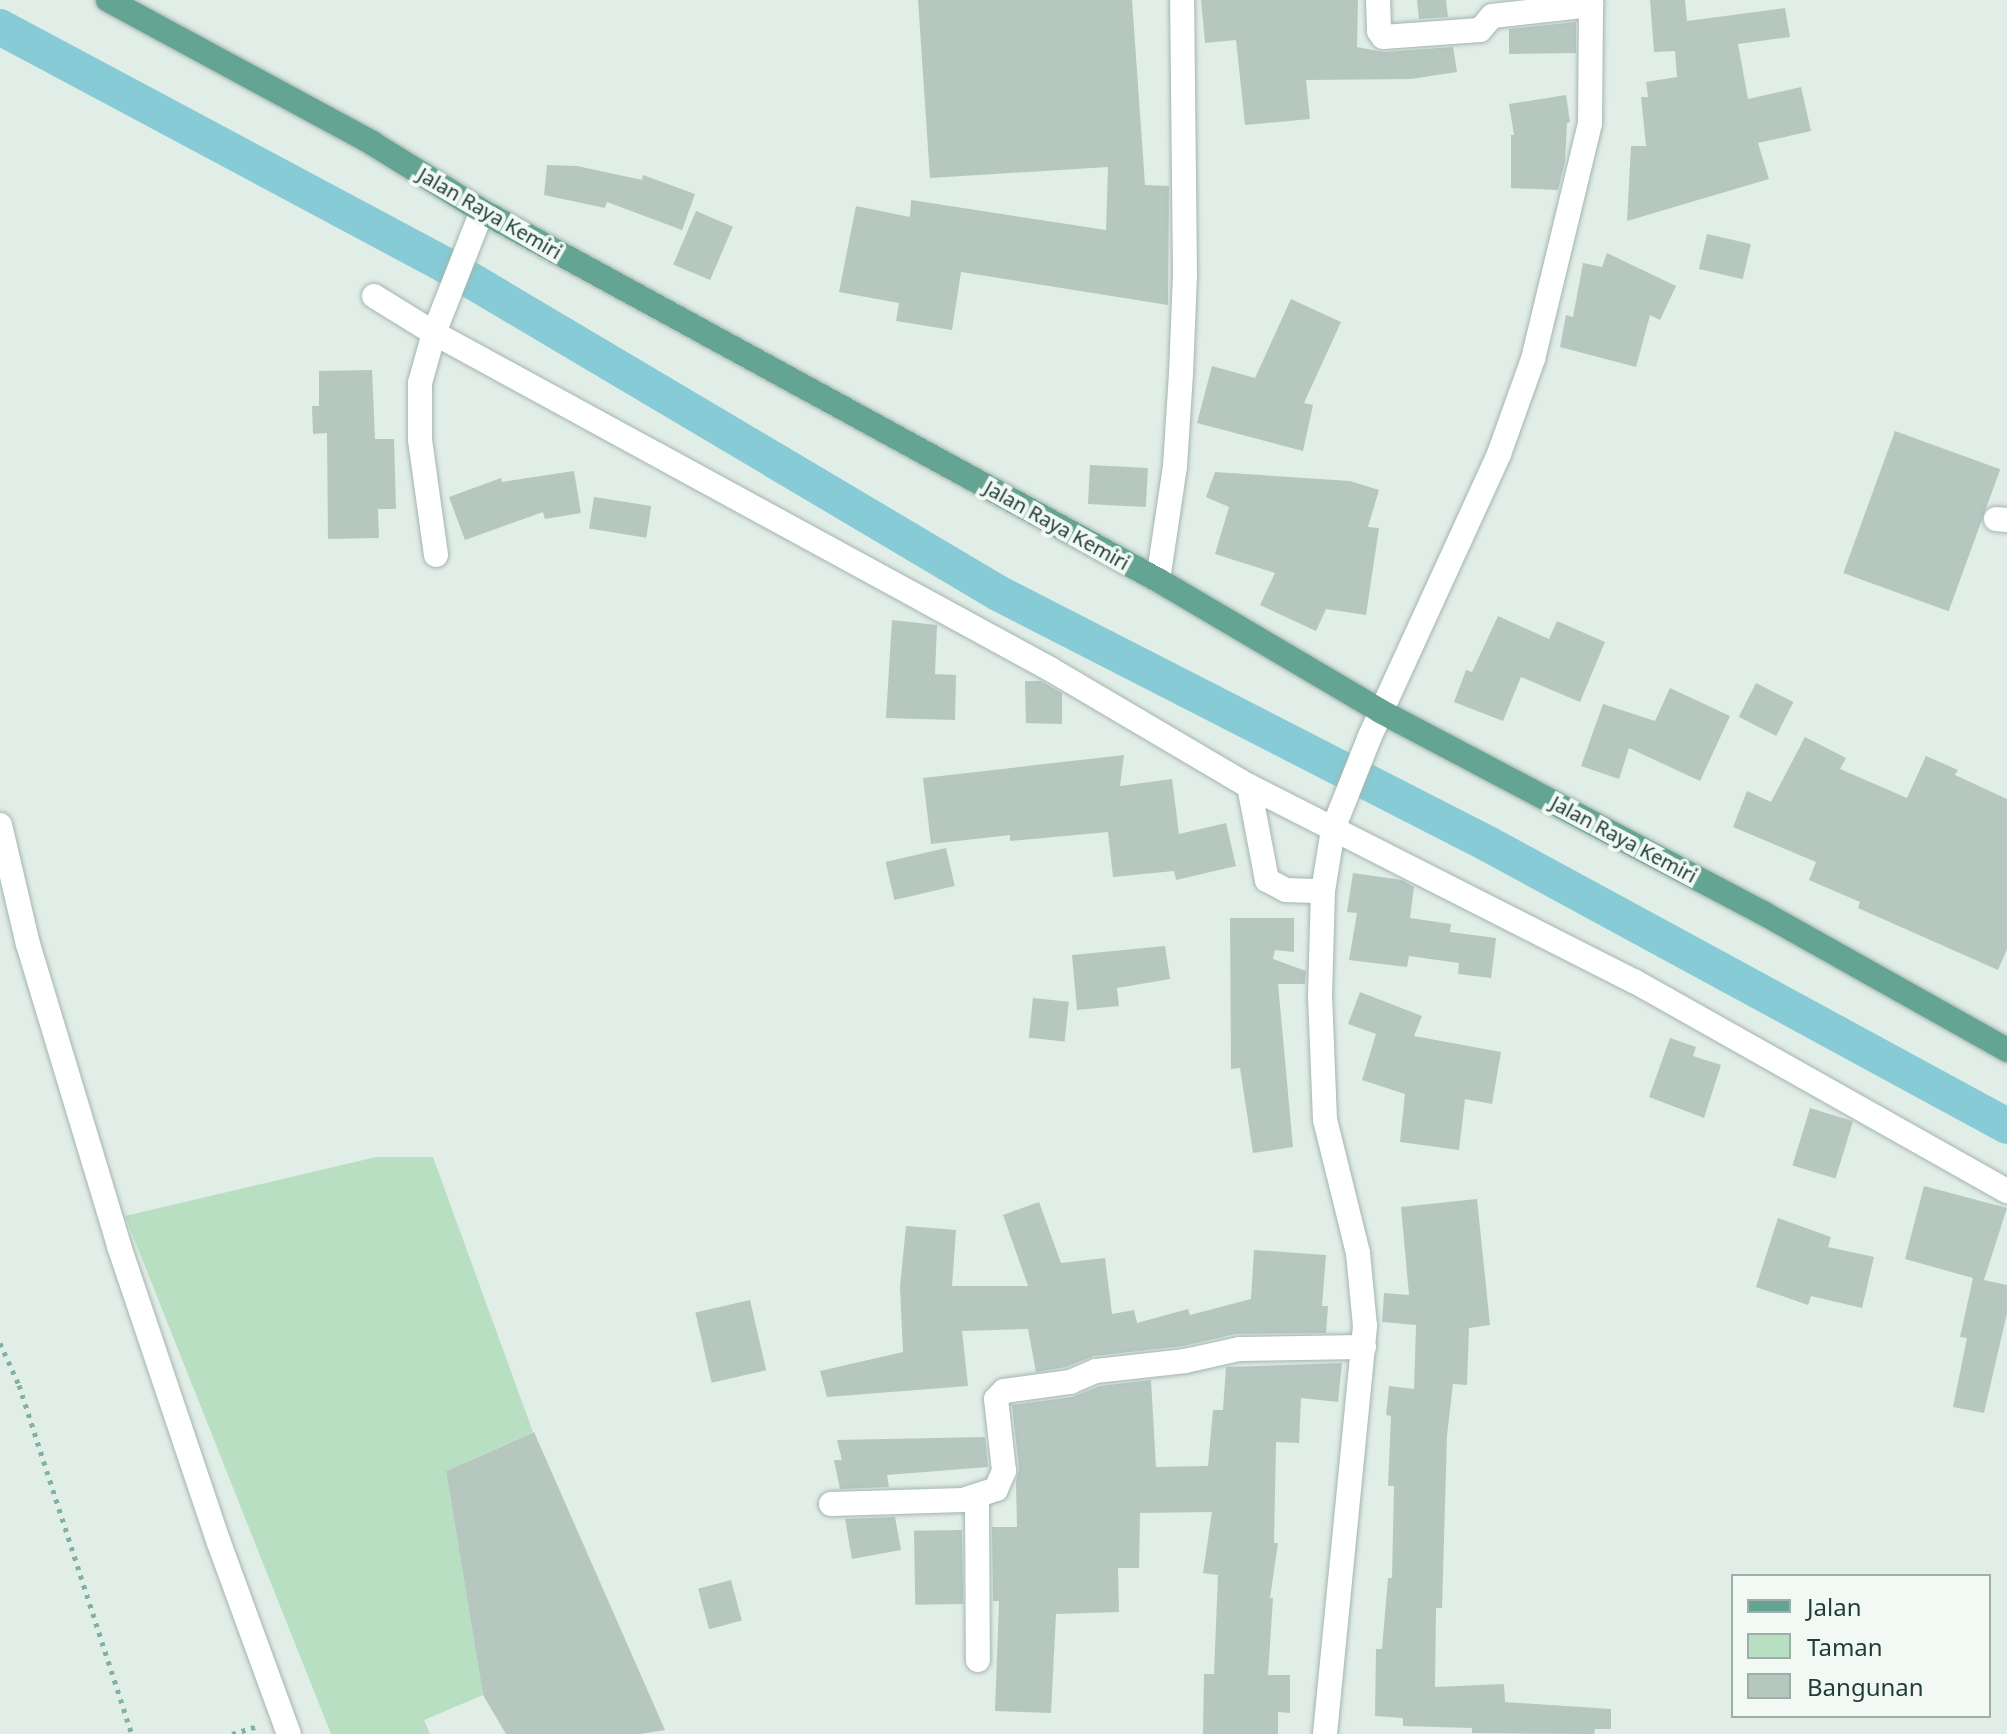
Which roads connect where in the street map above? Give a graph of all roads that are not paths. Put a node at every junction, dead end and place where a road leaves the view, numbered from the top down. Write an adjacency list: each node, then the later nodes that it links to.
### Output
1 (108, 0): 5 (main road, Jalan Raya Kemiri)
2 (1182, 0): 9 (street)
3 (1378, 0): 4 (street)
4 (1591, 2): 10 (street)
5 (479, 219): 7 (street); 9 (main road, Jalan Raya Kemiri)
6 (374, 296): 7 (street)
7 (437, 327): 8 (street); 11 (street)
8 (436, 555)
9 (1158, 580): 10 (main road, Jalan Raya Kemiri)
10 (1380, 711): 12 (street); 15 (main road, Jalan Raya Kemiri)
11 (1249, 786): 12 (street); 14 (street)
12 (1336, 822): 14 (street); 16 (street)
13 (0, 825): 21 (street)
14 (1323, 891): 17 (street)
15 (2007, 1050)
16 (2007, 1191)
17 (1364, 1347): 18 (street); 22 (street)
18 (977, 1496): 19 (street); 20 (street)
19 (831, 1504)
20 (978, 1660)
21 (289, 1734)
22 (1325, 1734)

